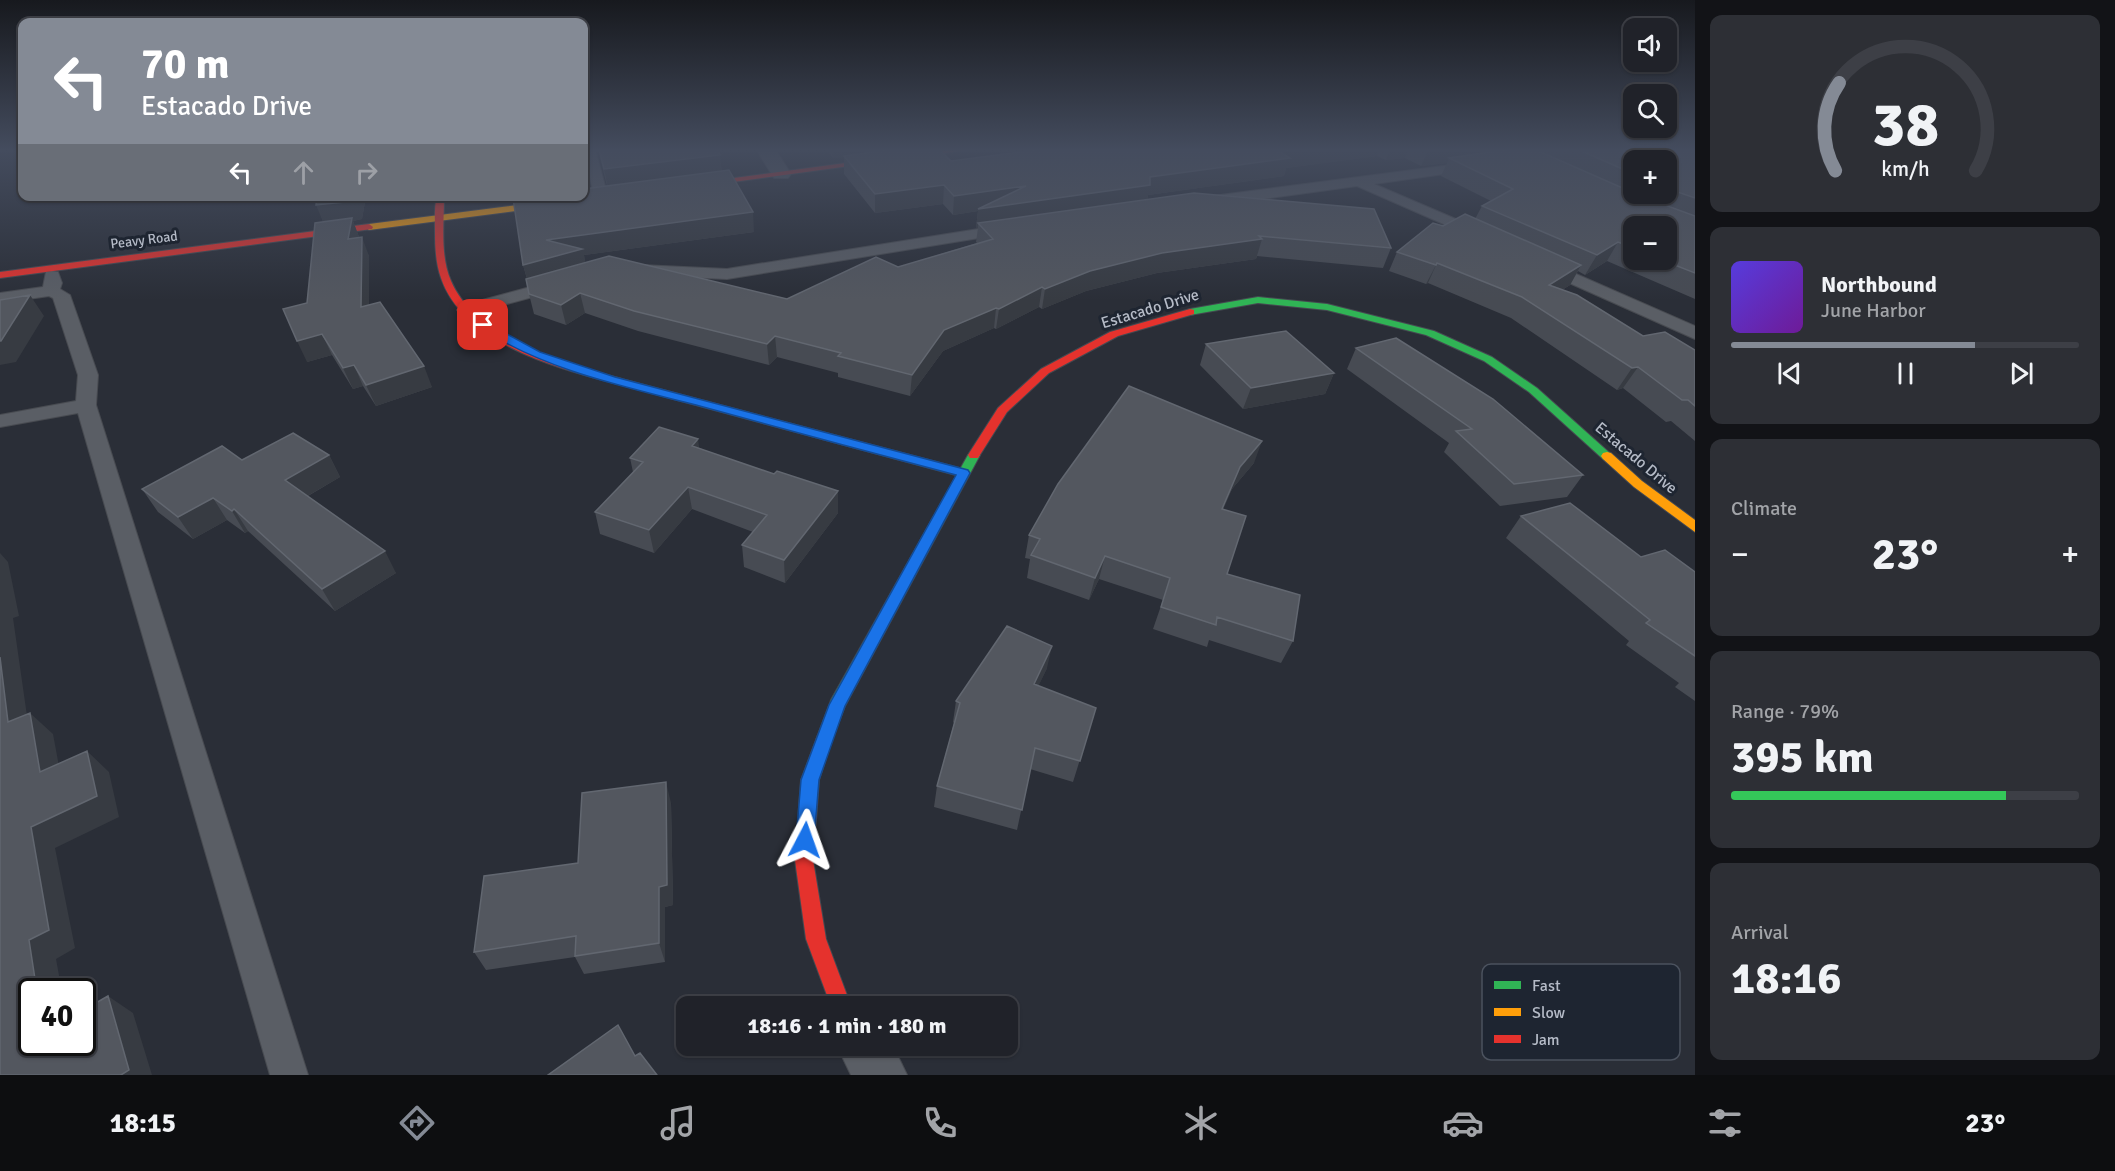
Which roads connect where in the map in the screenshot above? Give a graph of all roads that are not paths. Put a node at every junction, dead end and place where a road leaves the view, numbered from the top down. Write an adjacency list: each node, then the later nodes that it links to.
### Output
1 (1223, 199): 5 (lane)
2 (1400, 199): 8 (lane)
3 (440, 201): 6 (street)
4 (568, 201): 6 (street, Peavy Road)
5 (1188, 204)
6 (441, 219): 10 (street, Peavy Road); 16 (street)
7 (1022, 228): 11 (lane)
8 (1494, 242)
9 (1526, 257): 17 (lane)
10 (51, 268): 12 (street, Peavy Road); 14 (lane)
11 (623, 269)
12 (0, 275)
13 (578, 278): 16 (lane)
14 (50, 291): 15 (lane); 18 (lane)
15 (0, 298)
16 (466, 310): 20 (street)
17 (1695, 333)
18 (86, 405): 19 (lane); 24 (lane)
19 (0, 421)
20 (963, 473): 21 (street, Estacado Drive); 22 (street, Estacado Drive)
21 (1695, 526)
22 (837, 996)
23 (869, 1056): 25 (street)
24 (289, 1075)
25 (880, 1075)

